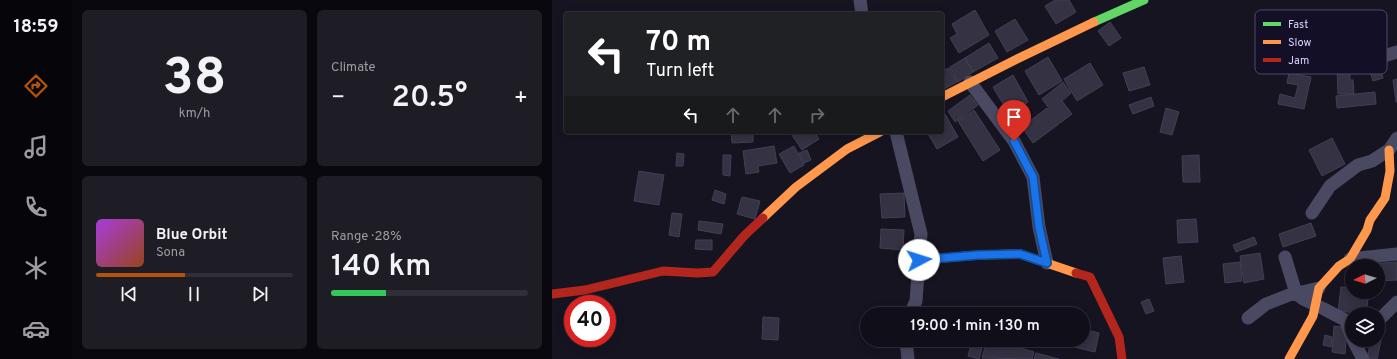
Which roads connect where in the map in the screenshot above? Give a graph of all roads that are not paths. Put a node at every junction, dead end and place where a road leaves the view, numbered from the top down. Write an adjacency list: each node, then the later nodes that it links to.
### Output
1 (860, 0): 3 (street)
2 (1144, 0): 6 (street)
3 (862, 12)
4 (1397, 52): 5 (street)
5 (1387, 55)
6 (970, 82): 7 (street); 19 (street)
7 (944, 96)
8 (876, 134): 22 (street)
9 (897, 134): 17 (street)
10 (1397, 138): 11 (street)
11 (1389, 150): 12 (street); 13 (street)
12 (1392, 184): 16 (street)
13 (1312, 213)
14 (1397, 254): 16 (street)
15 (1285, 258): 21 (street)
16 (1350, 259)
17 (919, 260): 19 (street); 25 (street)
18 (1345, 262): 20 (street)
19 (1047, 263): 31 (street)
20 (1319, 288): 21 (street); 24 (street)
21 (1296, 293): 24 (street); 27 (street)
22 (552, 294)
23 (1397, 302): 26 (street)
24 (1315, 305): 28 (street); 32 (street)
25 (913, 307)
26 (1385, 313)
27 (1248, 318)
28 (1345, 320)
29 (907, 347): 30 (street)
30 (908, 359)
31 (1122, 359)
32 (1289, 359)

